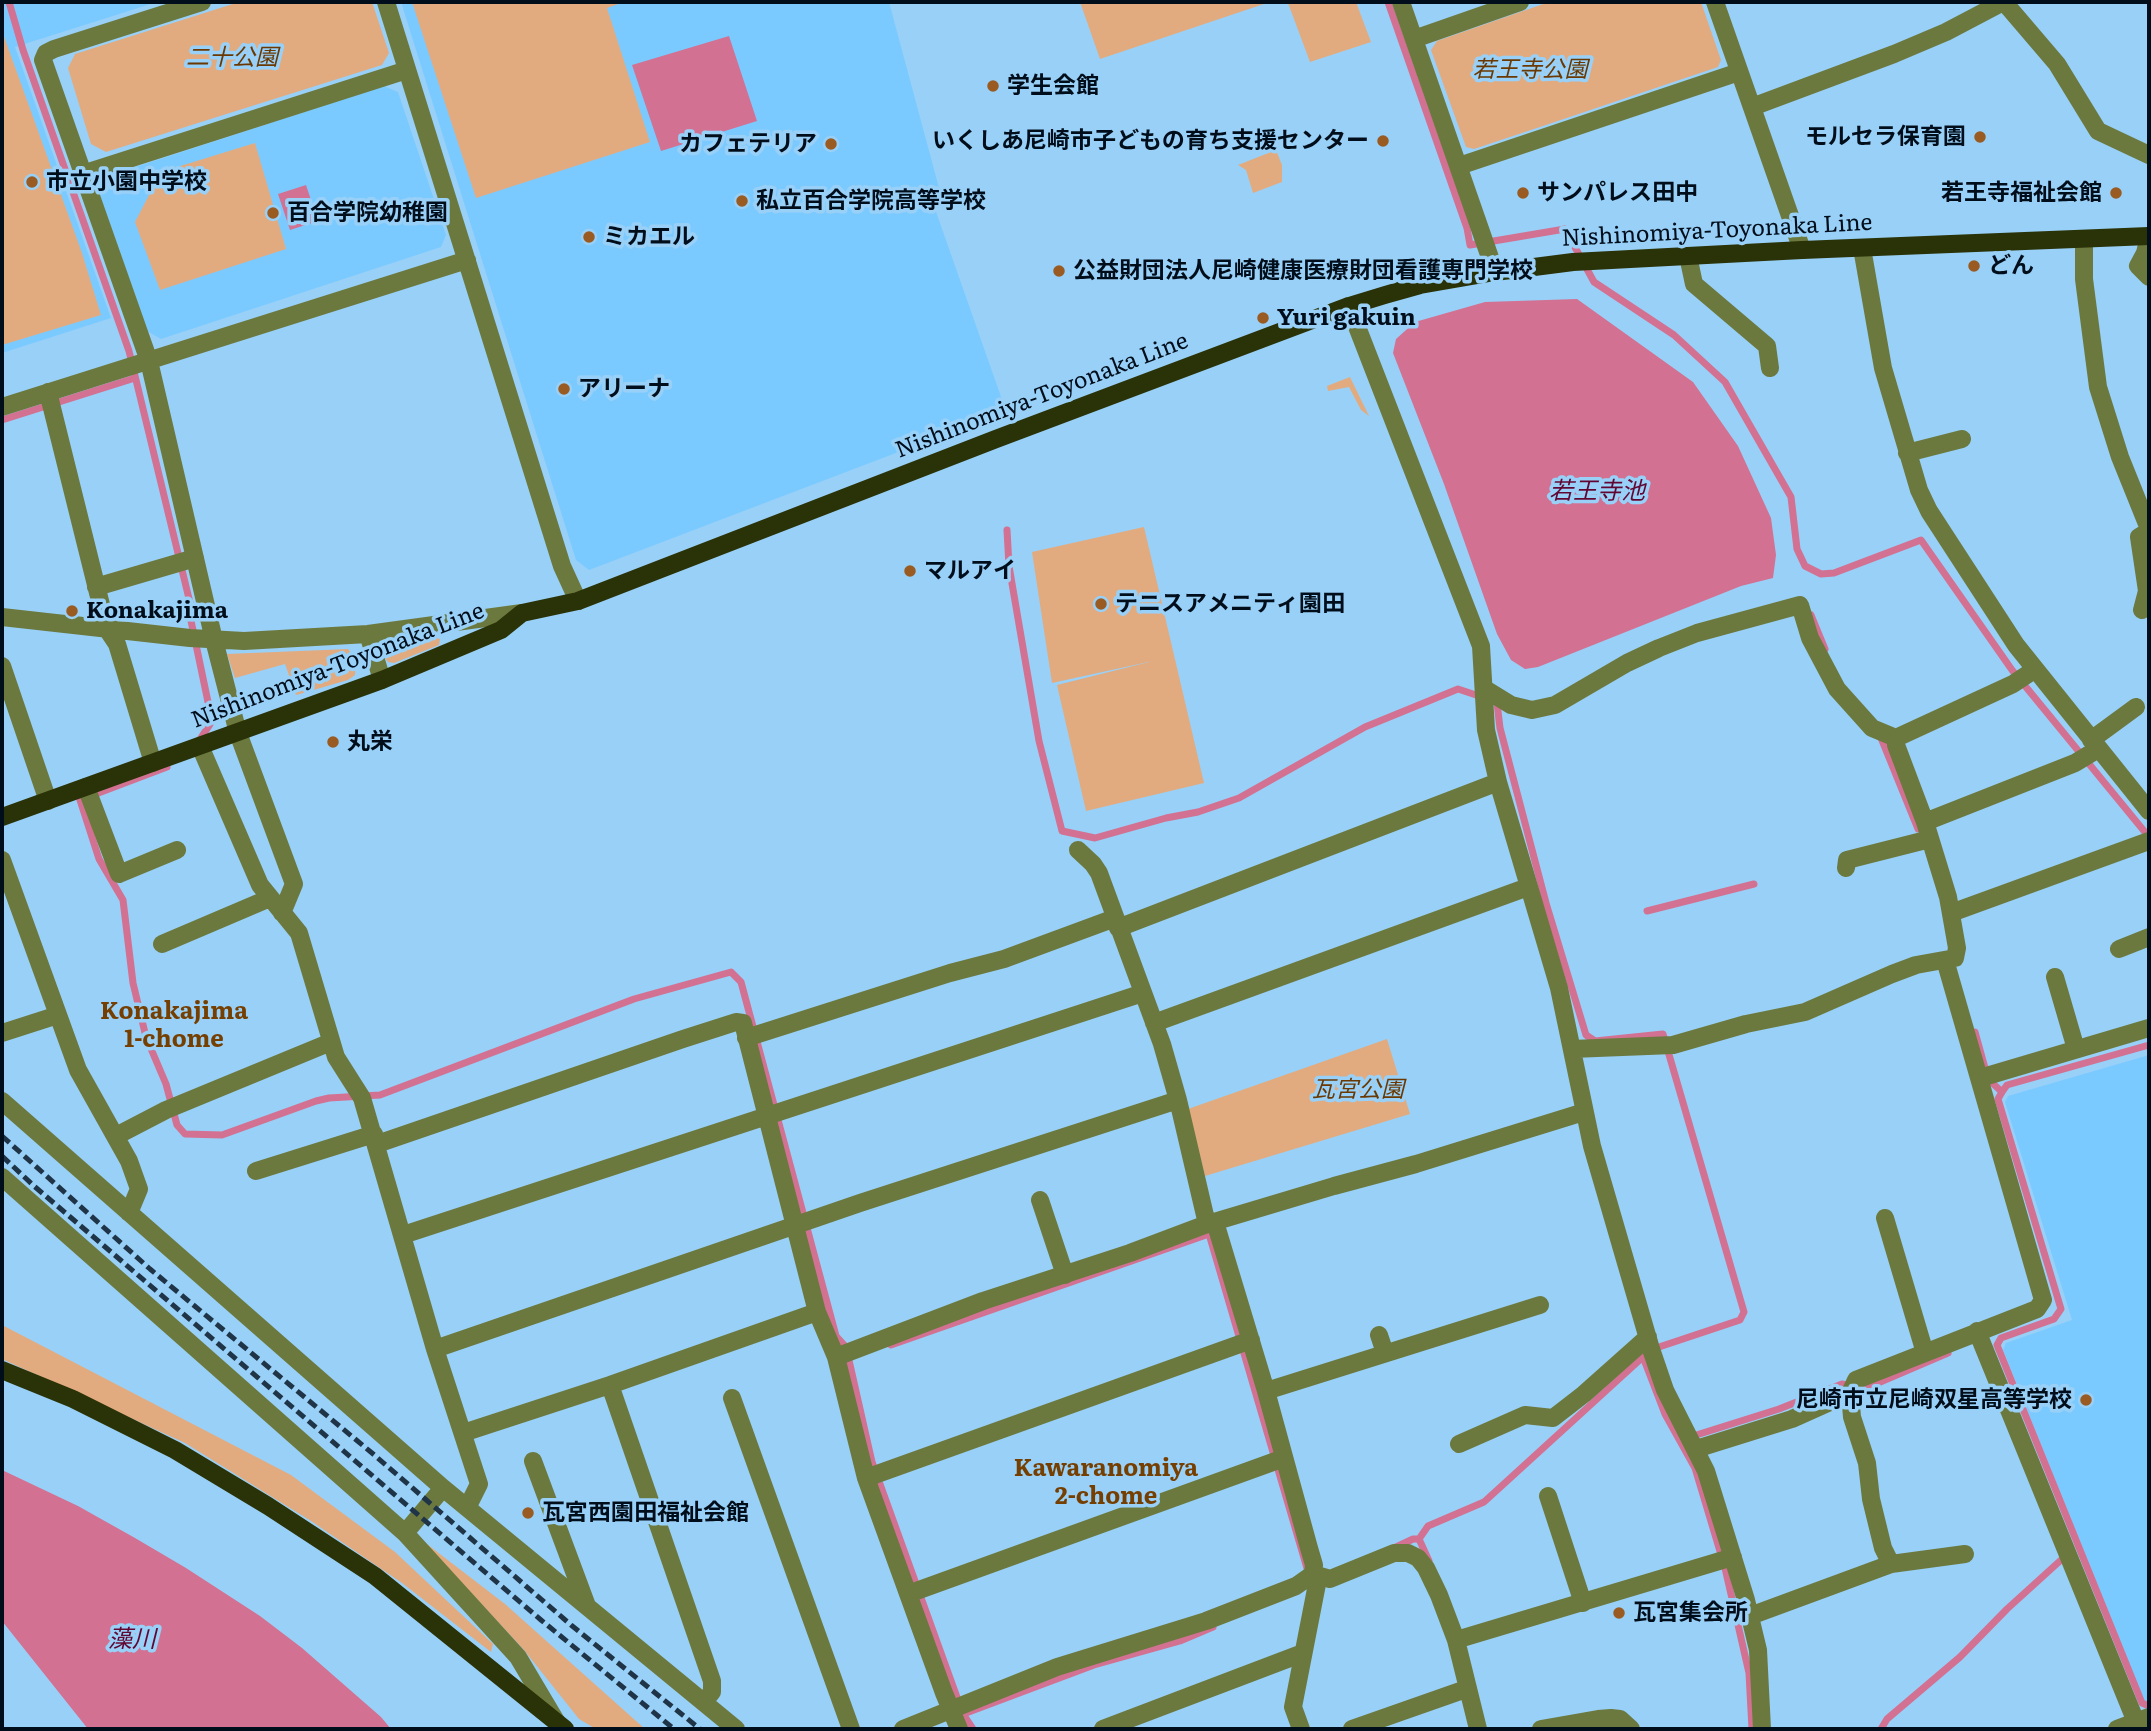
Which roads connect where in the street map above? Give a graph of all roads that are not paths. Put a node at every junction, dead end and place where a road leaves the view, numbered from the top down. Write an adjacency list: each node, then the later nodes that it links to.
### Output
1 (202, 2): 13 (street)
2 (386, 2): 8 (street)
3 (1401, 2): 7 (street)
4 (1520, 2): 7 (street)
5 (1716, 2): 9 (street)
6 (2003, 2): 10 (street); 11 (street)
7 (1414, 38): 12 (street)
8 (407, 70): 13 (street); 19 (street)
9 (1739, 72): 10 (street); 12 (street)
10 (1752, 107): 17 (street)
11 (2147, 151)
12 (1459, 166): 20 (street)
13 (82, 174): 23 (street)
14 (2149, 236): 15 (main road, Nishinomiya-Toyonaka Line); 21 (street)
15 (2084, 239): 16 (main road, Nishinomiya-Toyonaka Line); 29 (street)
16 (1862, 248): 17 (main road, Nishinomiya-Toyonaka Line); 28 (street)
17 (1802, 250): 18 (main road, Nishinomiya-Toyonaka Line)
18 (1688, 256): 20 (main road, Nishinomiya-Toyonaka Line); 24 (street)
19 (467, 260): 23 (street); 32 (street)
20 (1496, 272): 22 (main road, Nishinomiya-Toyonaka Line)
21 (2149, 277)
22 (1349, 306): 32 (main road, Nishinomiya-Toyonaka Line); 42 (street)
23 (149, 360): 25 (street); 30 (street)
24 (1770, 368)
25 (48, 392): 26 (street); 31 (street)
26 (2, 407)
27 (1962, 439): 28 (street)
28 (1907, 453): 40 (street)
29 (2149, 530): 33 (street)
30 (195, 558): 31 (street); 38 (street)
31 (96, 587): 36 (street)
32 (578, 601): 34 (main road, Nishinomiya-Toyonaka Line)
33 (2142, 610)
34 (522, 613): 37 (street); 41 (main road, Nishinomiya-Toyonaka Line)
35 (2, 617): 36 (street)
36 (107, 629): 38 (street); 48 (street)
37 (368, 634): 38 (street); 41 (street)
38 (214, 640): 44 (street)
39 (2, 666): 51 (street)
40 (2025, 676): 45 (street); 47 (street)
41 (382, 680): 44 (main road, Nishinomiya-Toyonaka Line)
42 (1485, 689): 45 (street); 49 (street)
43 (2136, 707): 47 (street)
44 (238, 733): 46 (main road, Nishinomiya-Toyonaka Line); 62 (street)
45 (1896, 738): 54 (street)
46 (200, 746): 48 (main road, Nishinomiya-Toyonaka Line); 61 (street)
47 (2089, 751): 52 (street); 54 (street)
48 (153, 763): 50 (main road, Nishinomiya-Toyonaka Line)
49 (1497, 782): 60 (street); 64 (street)
50 (86, 787): 51 (main road, Nishinomiya-Toyonaka Line); 56 (street)
51 (48, 801): 53 (main road, Nishinomiya-Toyonaka Line)
52 (2149, 811)
53 (2, 817)
54 (1928, 830): 59 (street); 63 (street)
55 (2146, 843): 63 (street)
56 (177, 850)
57 (1078, 850): 64 (street)
58 (2, 860): 71 (street)
59 (1846, 868)
60 (1528, 887): 72 (street); 77 (street)
61 (270, 898): 62 (street); 66 (street)
62 (282, 913): 76 (street)
63 (1951, 913): 68 (street)
64 (1117, 923): 70 (street); 75 (street)
65 (2149, 937): 67 (street)
66 (162, 944)
67 (2119, 949)
68 (1945, 960): 77 (street); 79 (street)
69 (2055, 977): 78 (street)
70 (1143, 993): 72 (street); 83 (street)
71 (58, 1014): 74 (street); 84 (street)
72 (1154, 1023): 80 (street)
73 (2149, 1028): 78 (street)
74 (2, 1033)
75 (746, 1038): 83 (street); 85 (street)
76 (331, 1042): 84 (street); 85 (street)
77 (1572, 1049): 82 (street)
78 (2076, 1049): 79 (street)
79 (1984, 1076): 97 (street)
80 (1178, 1100): 91 (street); 92 (street)
81 (2, 1101): 89 (street)
82 (1584, 1112): 91 (street); 99 (street)
83 (766, 1117): 92 (street); 93 (street)
84 (116, 1136): 89 (street)
85 (375, 1139): 86 (street); 93 (street)
86 (256, 1171)
87 (2, 1177): 119 (street)
88 (1040, 1200): 94 (street)
89 (129, 1213): 116 (street)
90 (1885, 1218): 103 (street)
91 (1211, 1223): 94 (street); 100 (street)
92 (795, 1225): 96 (street); 101 (street)
93 (403, 1235): 101 (street)
94 (1065, 1275): 104 (street)
95 (1540, 1305): 102 (street)
96 (817, 1312): 104 (street); 106 (street)
97 (1977, 1331): 103 (street); 133 (street)
98 (1379, 1335): 102 (street)
99 (1648, 1337): 111 (street); 112 (street)
100 (1251, 1340): 107 (street); 115 (street)
101 (435, 1349): 110 (street)
102 (1385, 1353): 107 (street)
103 (1925, 1353): 108 (street)
104 (836, 1357): 115 (street)
105 (2, 1370): 135 (main road)
106 (610, 1385): 110 (street); 131 (street)
107 (1266, 1391): 113 (street)
108 (1850, 1393): 112 (street); 122 (street)
109 (732, 1398): 137 (street)
110 (463, 1433): 118 (street)
111 (1460, 1444)
112 (1696, 1448): 121 (street)
113 (1284, 1458): 123 (street); 124 (street)
114 (533, 1461): 126 (street)
115 (866, 1478): 124 (street)
116 (443, 1488): 118 (street); 119 (street)
117 (1548, 1496): 125 (street)
118 (467, 1508): 126 (street)
119 (405, 1533): 135 (street)
120 (1965, 1554): 122 (street)
121 (1733, 1557): 125 (street); 127 (street)
122 (1891, 1564): 127 (street)
123 (1313, 1574): 128 (street); 129 (street); 132 (street)
124 (908, 1594): 132 (street)
125 (1583, 1603): 128 (street)
126 (587, 1606): 131 (street)
127 (1750, 1616): 146 (street)
128 (1456, 1640): 130 (street)
129 (1303, 1653): 140 (street); 141 (street)
130 (1466, 1689): 142 (street); 143 (street)
131 (704, 1702): 136 (street)
132 (951, 1708): 138 (street); 139 (street)
133 (2143, 1720): 147 (street)
134 (1599, 1724): 144 (street); 145 (street)
135 (561, 1726)
136 (736, 1729)
137 (852, 1729)
138 (903, 1729)
139 (959, 1729)
140 (1103, 1729)
141 (1301, 1729)
142 (1352, 1729)
143 (1478, 1729)
144 (1541, 1729)
145 (1631, 1729)
146 (1762, 1729)
147 (2117, 1729)

